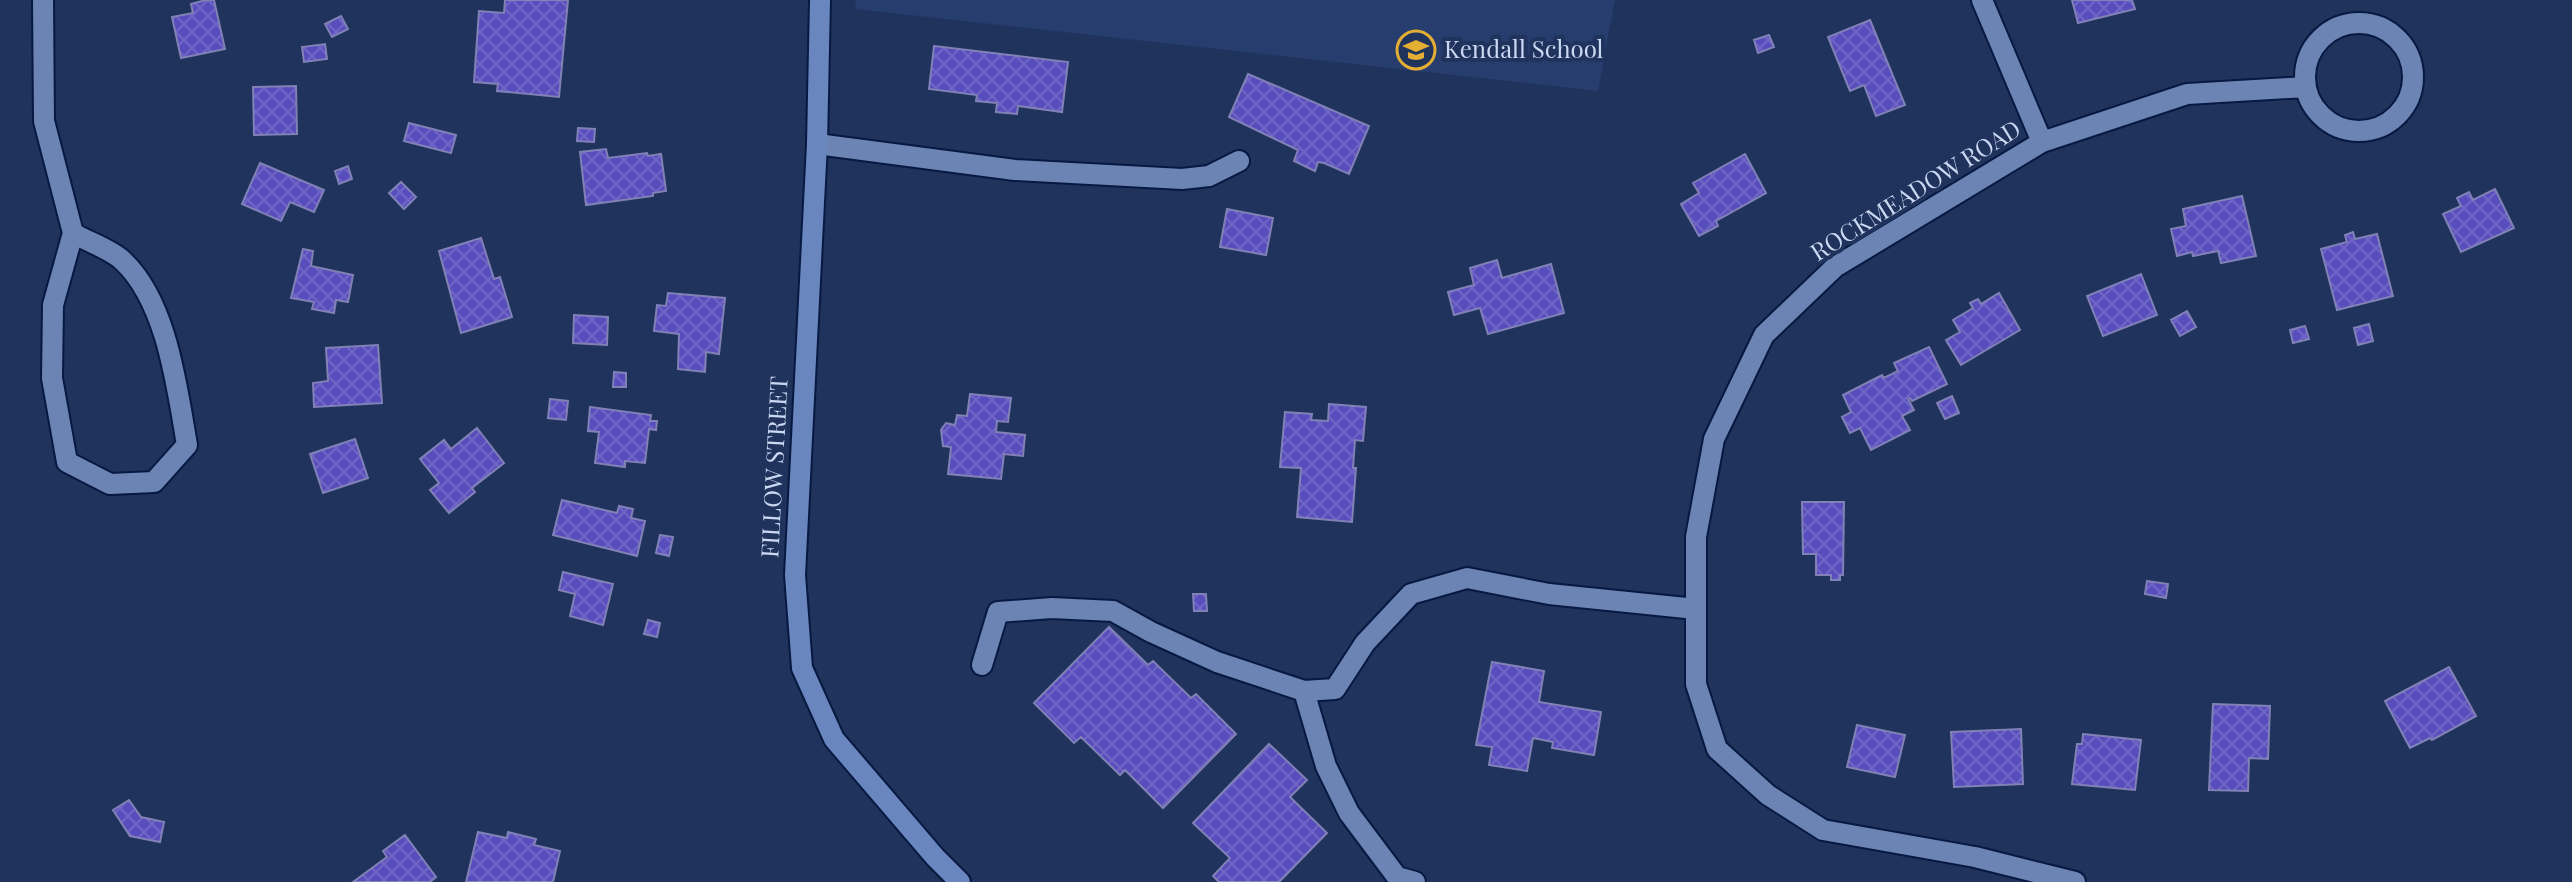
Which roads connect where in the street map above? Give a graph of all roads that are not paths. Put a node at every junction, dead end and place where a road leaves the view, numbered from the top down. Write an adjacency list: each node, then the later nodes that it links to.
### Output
1 (43, 0): 8 (street)
2 (820, 0): 6 (street, FILLOW STREET)
3 (1982, 0): 5 (street)
4 (2306, 87): 4 (street); 5 (street, ROCKMEADOW ROAD)
5 (2042, 142): 9 (street, ROCKMEADOW ROAD)
6 (817, 144): 7 (street); 12 (street, FILLOW STREET)
7 (1239, 161)
8 (73, 233): 8 (street)
9 (1696, 609): 11 (street); 14 (street, ROCKMEADOW ROAD)
10 (982, 665): 11 (street)
11 (1304, 691): 13 (street)
12 (960, 882)
13 (1415, 882)
14 (2075, 882)

